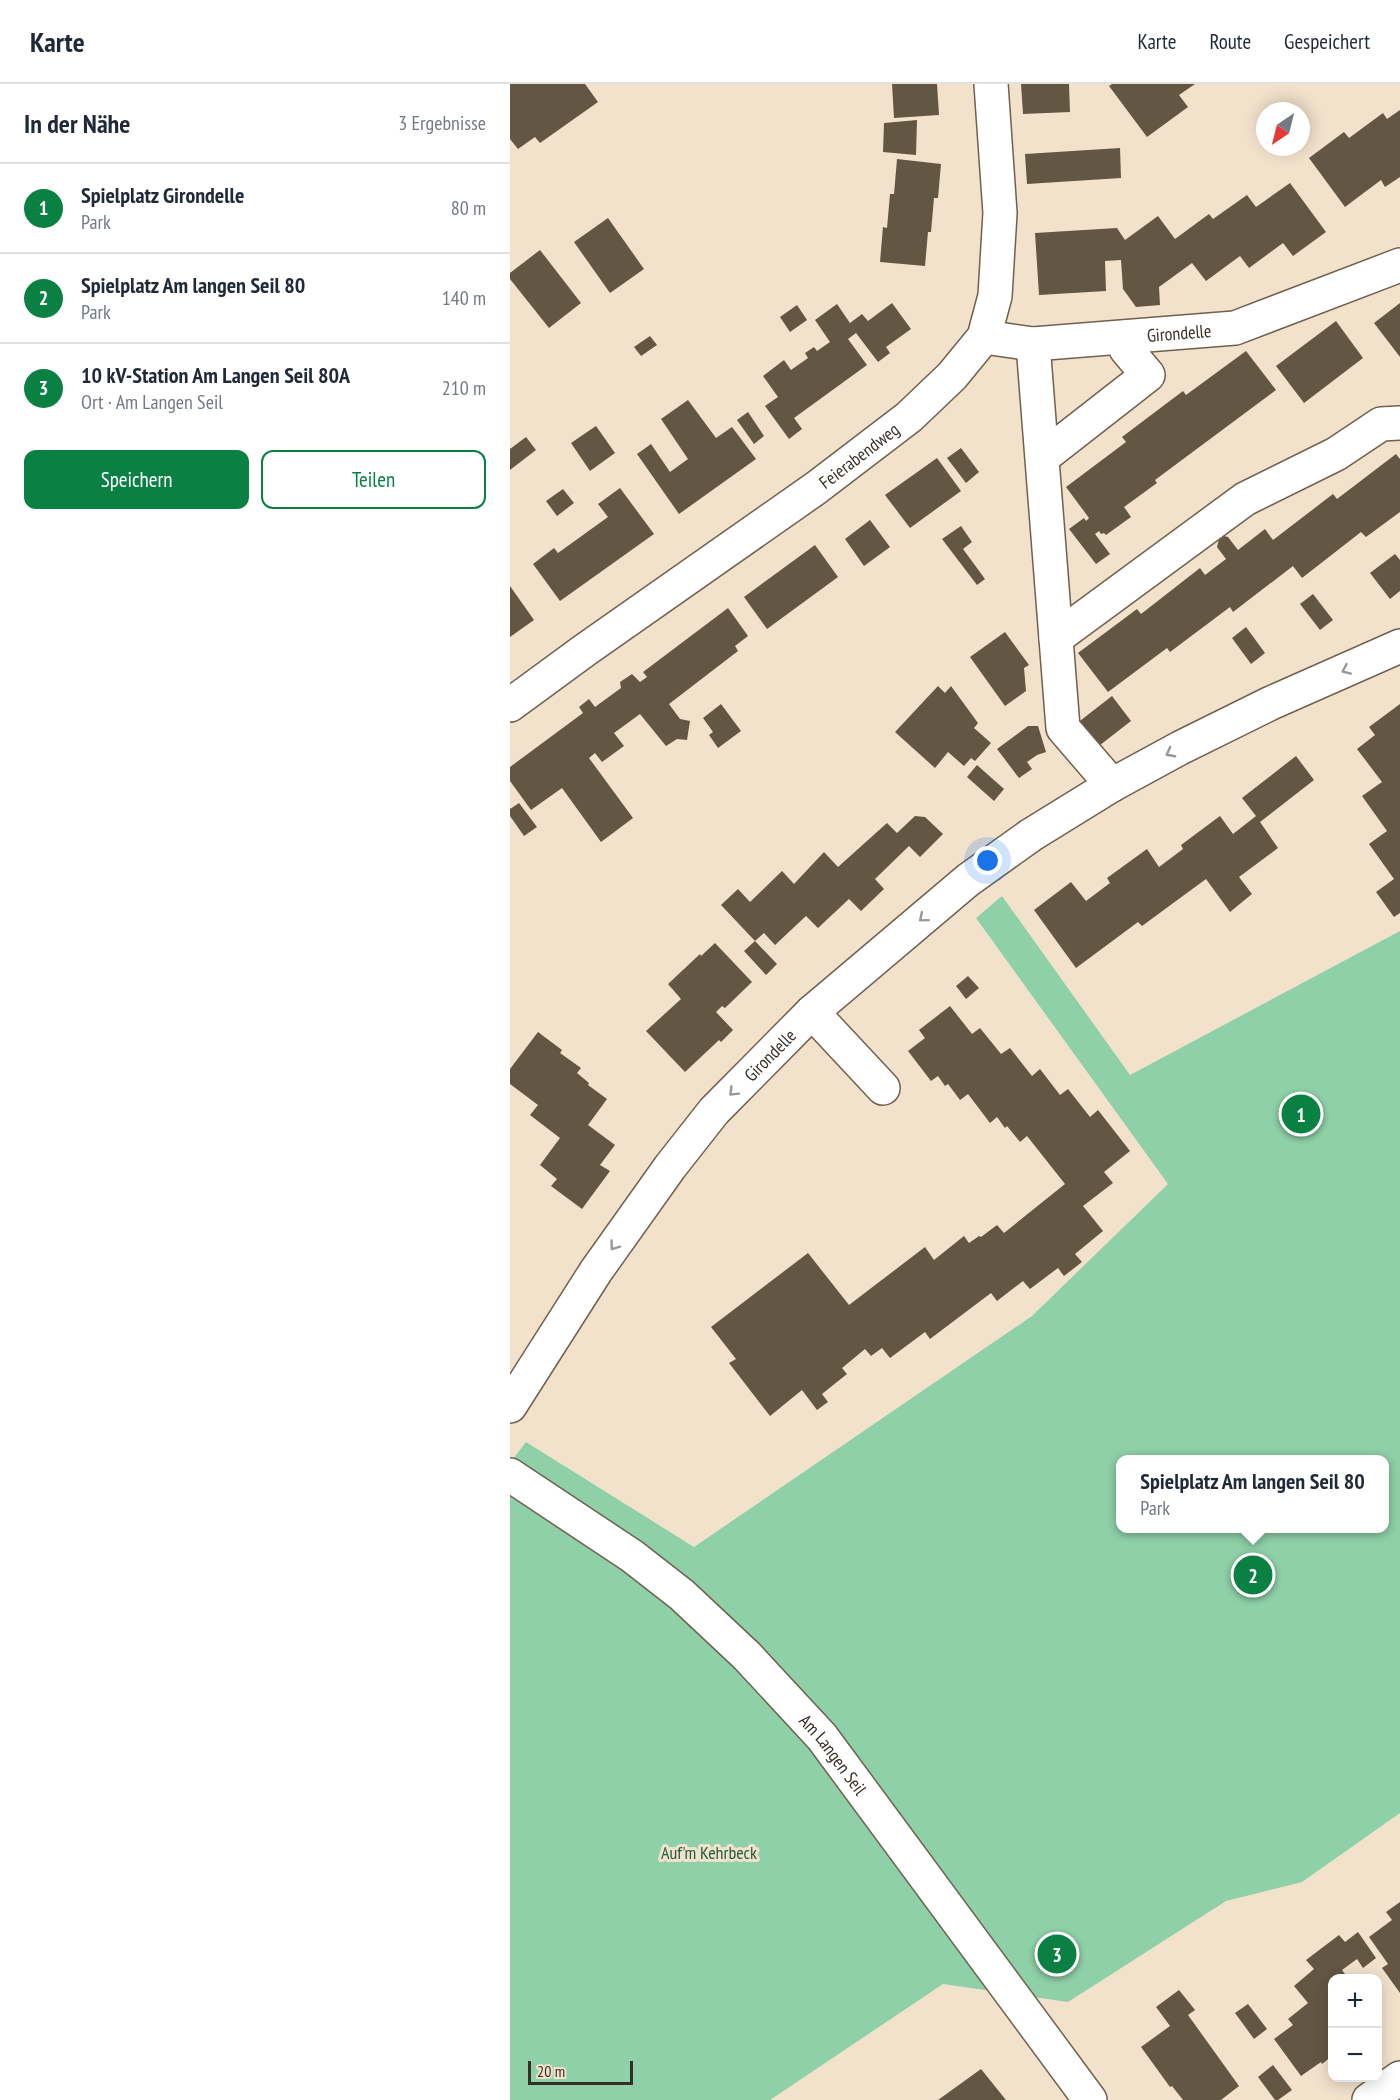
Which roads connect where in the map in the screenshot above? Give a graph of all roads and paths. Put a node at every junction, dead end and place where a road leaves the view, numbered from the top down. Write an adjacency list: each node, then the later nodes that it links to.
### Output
1 (992, 84): 3 (street, Feierabendweg)
2 (1400, 265): 4 (street, Girondelle)
3 (984, 337): 5 (street); 10 (street, Feierabendweg)
4 (1126, 337): 5 (street); 7 (street, Girondelle)
5 (1033, 344): 7 (street)
6 (1400, 423): 8 (street)
7 (1043, 457): 8 (street)
8 (1056, 638): 11 (street)
9 (1400, 646): 11 (street, Girondelle, one-way to 11)
10 (510, 705)
11 (1112, 785): 12 (street, Girondelle, one-way to 12)
12 (812, 1012): 13 (street); 14 (street, Girondelle, one-way to 14)
13 (883, 1088)
14 (510, 1406)
15 (510, 1475): 17 (street, Am Langen Seil)
16 (1400, 2078): 18 (street)
17 (1090, 2100)
18 (1370, 2100)

